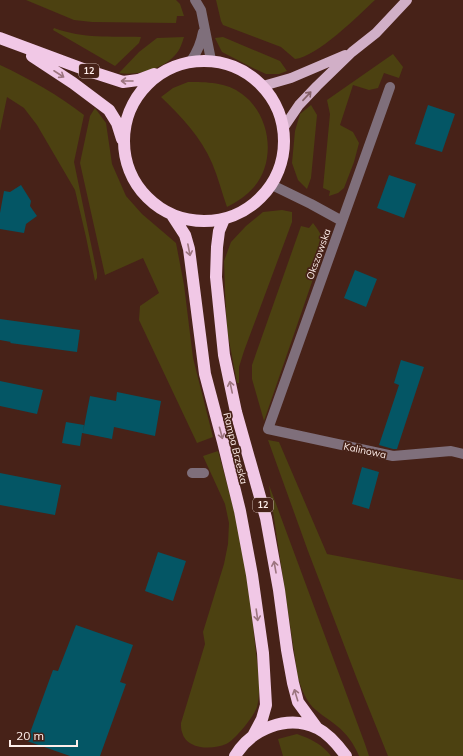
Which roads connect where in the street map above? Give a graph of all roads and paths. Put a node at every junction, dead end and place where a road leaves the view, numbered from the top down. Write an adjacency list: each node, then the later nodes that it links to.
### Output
1 (195, 0): 3 (street)
2 (407, 0): 6 (main road)
3 (203, 26): 7 (street); 8 (street)
4 (0, 38): 5 (highway, 12)
5 (14, 45): 9 (highway, 12, one-way to 5); 13 (highway, 12, one-way to 13)
6 (352, 52): 10 (main road); 12 (main road, one-way to 6)
7 (211, 60): 8 (highway, 12); 10 (highway, 12)
8 (191, 61): 9 (highway, 12)
9 (164, 70): 13 (highway, 12)
10 (263, 86): 12 (highway, 12)
11 (390, 86): 17 (street, Okszowska)
12 (284, 127): 14 (highway, 12)
13 (123, 144): 15 (highway, 12)
14 (272, 185): 16 (highway, 12); 17 (street)
15 (172, 215): 16 (highway, 12); 23 (highway, Rampa Brzeska / 12, one-way to 23)
16 (224, 219): 22 (highway, Rampa Brzeska / 12, one-way to 16)
17 (342, 221): 18 (street, Okszowska)
18 (268, 429): 19 (street, Kalinowa)
19 (463, 454)
20 (192, 473): 21 (street)
21 (204, 473)
22 (317, 728): 23 (highway, 12); 25 (highway, 12)
23 (253, 736): 24 (highway, 12)
24 (236, 756)
25 (346, 756)

